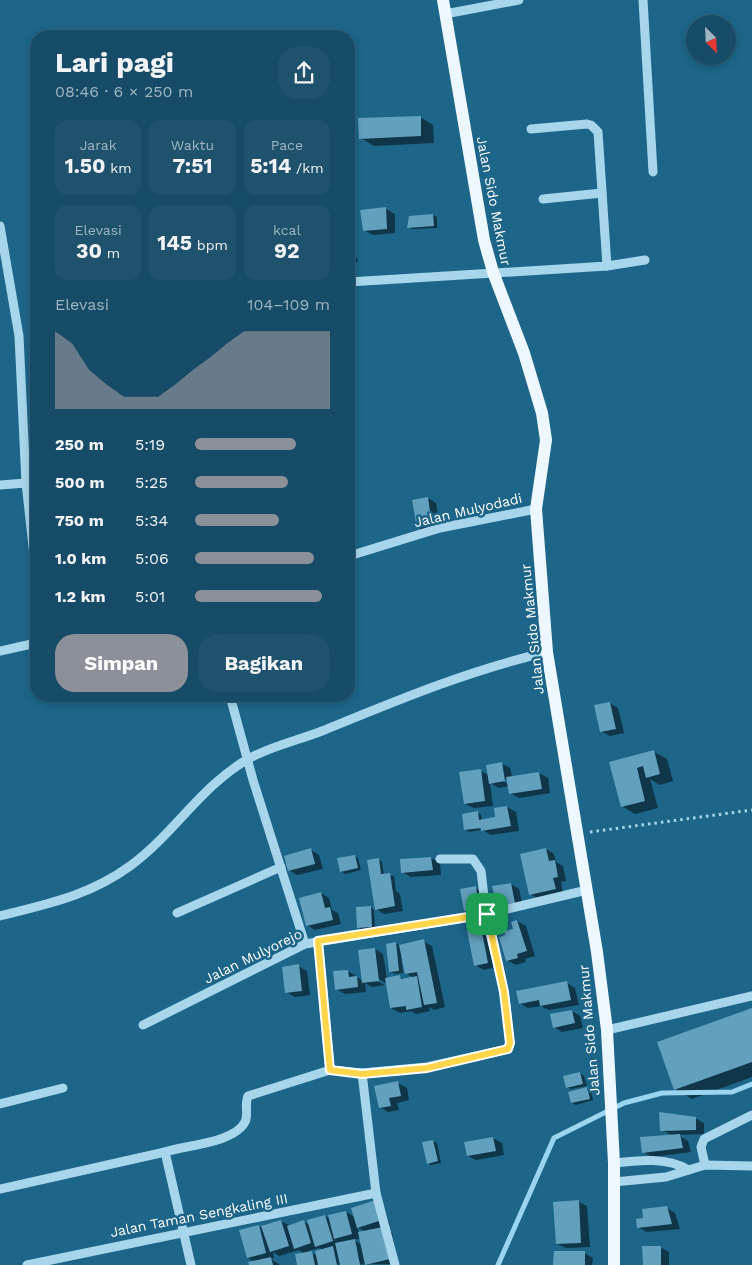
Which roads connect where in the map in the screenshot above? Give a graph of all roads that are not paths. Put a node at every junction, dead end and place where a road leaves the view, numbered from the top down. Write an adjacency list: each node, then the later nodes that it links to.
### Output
1 (443, 0): 4 (main road, Jalan Sido Makmur)
2 (519, 0): 4 (street)
3 (643, 0): 6 (street)
4 (445, 14): 12 (main road, Jalan Sido Makmur)
5 (531, 129): 7 (street)
6 (654, 172)
7 (602, 193): 8 (street); 11 (street)
8 (543, 200)
9 (0, 226): 14 (street)
10 (645, 260): 11 (street)
11 (607, 266): 12 (street)
12 (492, 272): 13 (street); 16 (main road, Jalan Sido Makmur)
13 (355, 282)
14 (26, 483): 15 (street); 17 (street)
15 (0, 485)
16 (536, 509): 18 (street, Jalan Mulyodadi); 21 (main road, Jalan Sido Makmur)
17 (30, 519)
18 (355, 554)
19 (30, 644): 20 (street)
20 (0, 652)
21 (547, 652): 23 (street); 26 (main road, Jalan Sido Makmur)
22 (232, 702): 23 (street)
23 (250, 765): 25 (street); 29 (street)
24 (440, 859): 28 (street)
25 (281, 867): 27 (street); 31 (street)
26 (587, 890): 28 (street, Jalan Mulyorejo); 34 (main road, Jalan Sido Makmur)
27 (177, 913)
28 (487, 914): 30 (street, Jalan Mulyorejo); 36 (street)
29 (0, 916)
30 (318, 941): 31 (street, Jalan Mulyorejo); 35 (street)
31 (305, 944): 33 (street, Jalan Mulyorejo)
32 (752, 996): 34 (street)
33 (143, 1025)
34 (607, 1030): 41 (main road, Jalan Sido Makmur)
35 (330, 1070): 36 (street); 40 (street)
36 (362, 1074): 47 (street)
37 (63, 1088): 38 (street)
38 (0, 1104)
39 (752, 1115): 42 (street)
40 (165, 1152): 46 (street); 48 (street)
41 (614, 1163): 44 (street); 45 (main road, Jalan Sido Makmur)
42 (706, 1165): 43 (street); 44 (street)
43 (752, 1166)
44 (689, 1170): 45 (street)
45 (614, 1182): 52 (main road, Jalan Sido Makmur)
46 (0, 1189)
47 (376, 1193): 48 (street, Jalan Taman Sengkaling III); 51 (street)
48 (185, 1234): 49 (street, Jalan Taman Sengkaling III); 50 (street)
49 (27, 1265)
50 (191, 1265)
51 (395, 1265)
52 (614, 1265)

